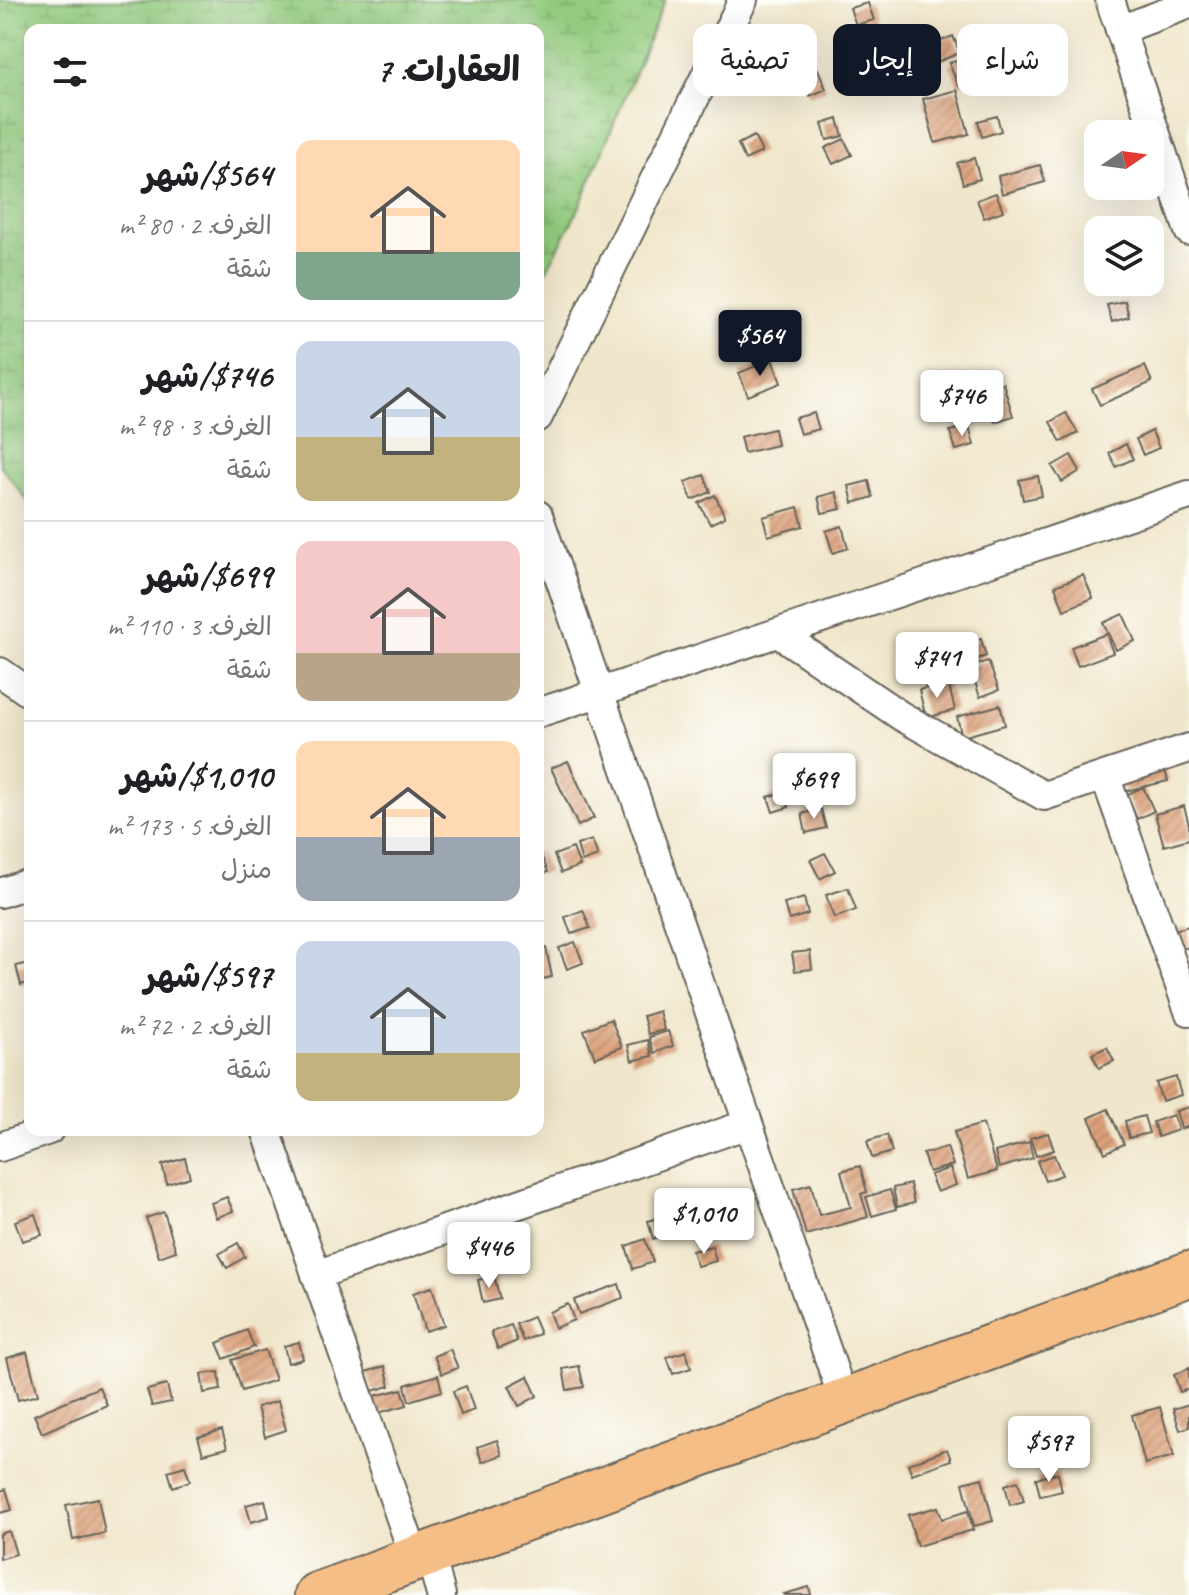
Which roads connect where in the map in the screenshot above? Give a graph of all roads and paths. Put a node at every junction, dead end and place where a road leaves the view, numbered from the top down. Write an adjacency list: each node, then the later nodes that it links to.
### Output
1 (743, 0): 6 (street)
2 (1110, 0): 4 (street)
3 (1189, 4): 4 (street)
4 (1120, 30): 5 (street)
5 (1189, 231)
6 (544, 405)
7 (1189, 495): 9 (street)
8 (544, 532): 12 (street)
9 (778, 633): 12 (street); 15 (street)
10 (0, 672): 11 (street)
11 (24, 689)
12 (599, 692): 13 (street); 19 (street)
13 (544, 711)
14 (1189, 748): 15 (street)
15 (1105, 776): 18 (street)
16 (24, 885): 17 (street)
17 (0, 893)
18 (1189, 1011)
19 (748, 1124): 24 (street); 25 (street)
20 (32, 1136): 22 (street)
21 (268, 1136): 24 (street)
22 (0, 1147)
23 (1189, 1274): 25 (main road)
24 (316, 1275): 26 (street)
25 (844, 1401): 26 (main road)
26 (423, 1556): 27 (main road); 28 (street)
27 (317, 1595)
28 (441, 1595)

